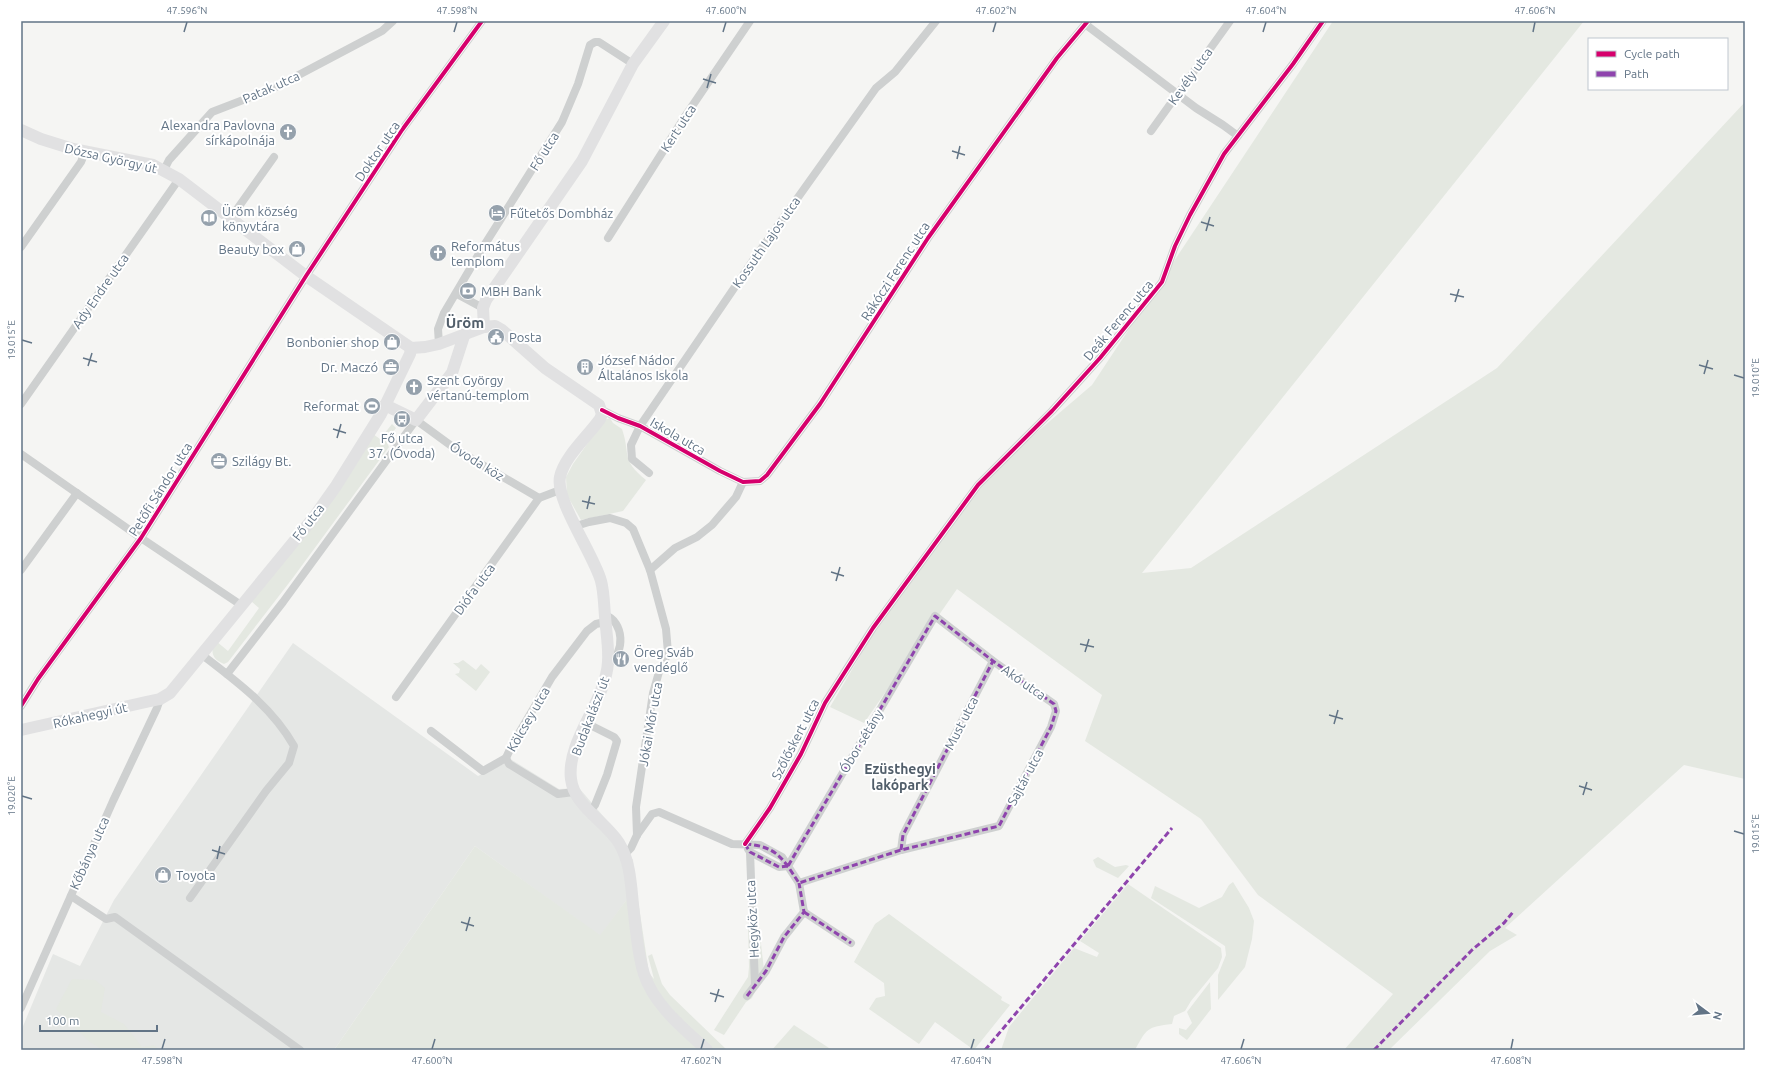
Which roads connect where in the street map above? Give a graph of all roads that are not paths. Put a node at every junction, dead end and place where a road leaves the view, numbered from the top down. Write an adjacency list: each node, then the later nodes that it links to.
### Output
1 (393, 21): 16 (street, Patak utca)
2 (482, 21): 21 (street, Doktor utca)
3 (664, 21): 9 (main road)
4 (750, 21): 19 (street, Kert utca)
5 (936, 21): 33 (street, Kossuth Lajos utca)
6 (1230, 21): 10 (street, Kevély utca)
7 (1322, 21): 13 (street, Deák Ferenc utca)
8 (1087, 23): 10 (street); 36 (street, Rákóczi Ferenc utca)
9 (633, 64): 22 (street, Fő utca); 23 (main road)
10 (1178, 94): 12 (street, Kevély utca); 13 (street)
11 (21, 130): 14 (main road, Dózsa György út)
12 (1151, 131)
13 (1238, 136): 44 (street, Deák Ferenc utca)
14 (85, 152): 16 (main road, Dózsa György út); 20 (street)
15 (274, 157): 18 (street)
16 (164, 170): 17 (main road, Dózsa György út)
17 (179, 179): 18 (main road, Dózsa György út); 29 (street, Ady Endre utca)
18 (230, 219): 21 (main road, Dózsa György út)
19 (608, 238)
20 (21, 247)
21 (306, 276): 27 (main road, Dózsa György út); 41 (street, Petőfi Sándor utca)
22 (457, 294): 23 (street); 26 (street, Fő utca)
23 (483, 308): 24 (main road)
24 (484, 327): 25 (main road); 31 (main road, Iskola utca)
25 (464, 336): 26 (main road); 28 (main road)
26 (439, 344): 27 (main road); 28 (main road)
27 (411, 348): 30 (main road, Fő utca)
28 (455, 361): 32 (main road)
29 (21, 404)
30 (385, 405): 32 (main road); 45 (main road, Fő utca)
31 (602, 410): 33 (street, Iskola utca); 37 (main road, Budakalászi út)
32 (416, 420): 39 (street, Óvoda köz); 49 (street, Fő utca)
33 (640, 426): 35 (street, Kossuth Lajos utca); 36 (street, Iskola utca)
34 (21, 454): 38 (street)
35 (649, 473)
36 (743, 482): 43 (street)
37 (560, 490): 39 (street); 40 (main road, Budakalászi út)
38 (77, 493): 41 (street); 42 (street)
39 (539, 498): 50 (street, Diófa utca)
40 (576, 526): 43 (street, Jókai Mór utca); 46 (main road, Budakalászi út)
41 (141, 538): 45 (street); 52 (street, Petőfi Sándor utca)
42 (21, 570)
43 (650, 570): 60 (street, Jókai Mór utca)
44 (890, 604): 61 (street, Szőlőskert utca)
45 (241, 605): 47 (main road, Fő utca)
46 (605, 619): 53 (main road, Budakalászi út); 57 (street, Kölcsey utca)
47 (201, 654): 49 (street); 51 (main road, Fő utca)
48 (993, 661): 54 (street, Akó utca); 62 (street, Must utca); 65 (street, Óbor sétány)
49 (227, 674): 68 (street)
50 (396, 697)
51 (160, 699): 55 (main road, Rókahegyi út); 67 (street, Kőbánya utca)
52 (21, 706)
53 (586, 723): 58 (main road, Budakalászi út); 59 (street)
54 (1051, 727): 62 (street, Sajtár utca)
55 (21, 730)
56 (431, 731): 57 (street)
57 (506, 758): 58 (street, Kölcsey utca)
58 (574, 792): 59 (main road)
59 (590, 811): 64 (main road)
60 (637, 835): 61 (street); 64 (street)
61 (746, 844): 63 (street); 65 (street)
62 (901, 850): 66 (street)
63 (750, 852): 65 (street); 71 (street, Hegyköz utca)
64 (624, 855): 75 (main road)
65 (788, 866): 66 (street)
66 (799, 884): 69 (street)
67 (71, 896): 73 (street, Kőbánya utca); 74 (street)
68 (190, 898)
69 (804, 912): 70 (street); 71 (street)
70 (850, 944)
71 (755, 985): 72 (street)
72 (747, 996)
73 (21, 1008)
74 (300, 1050)
75 (707, 1050)

